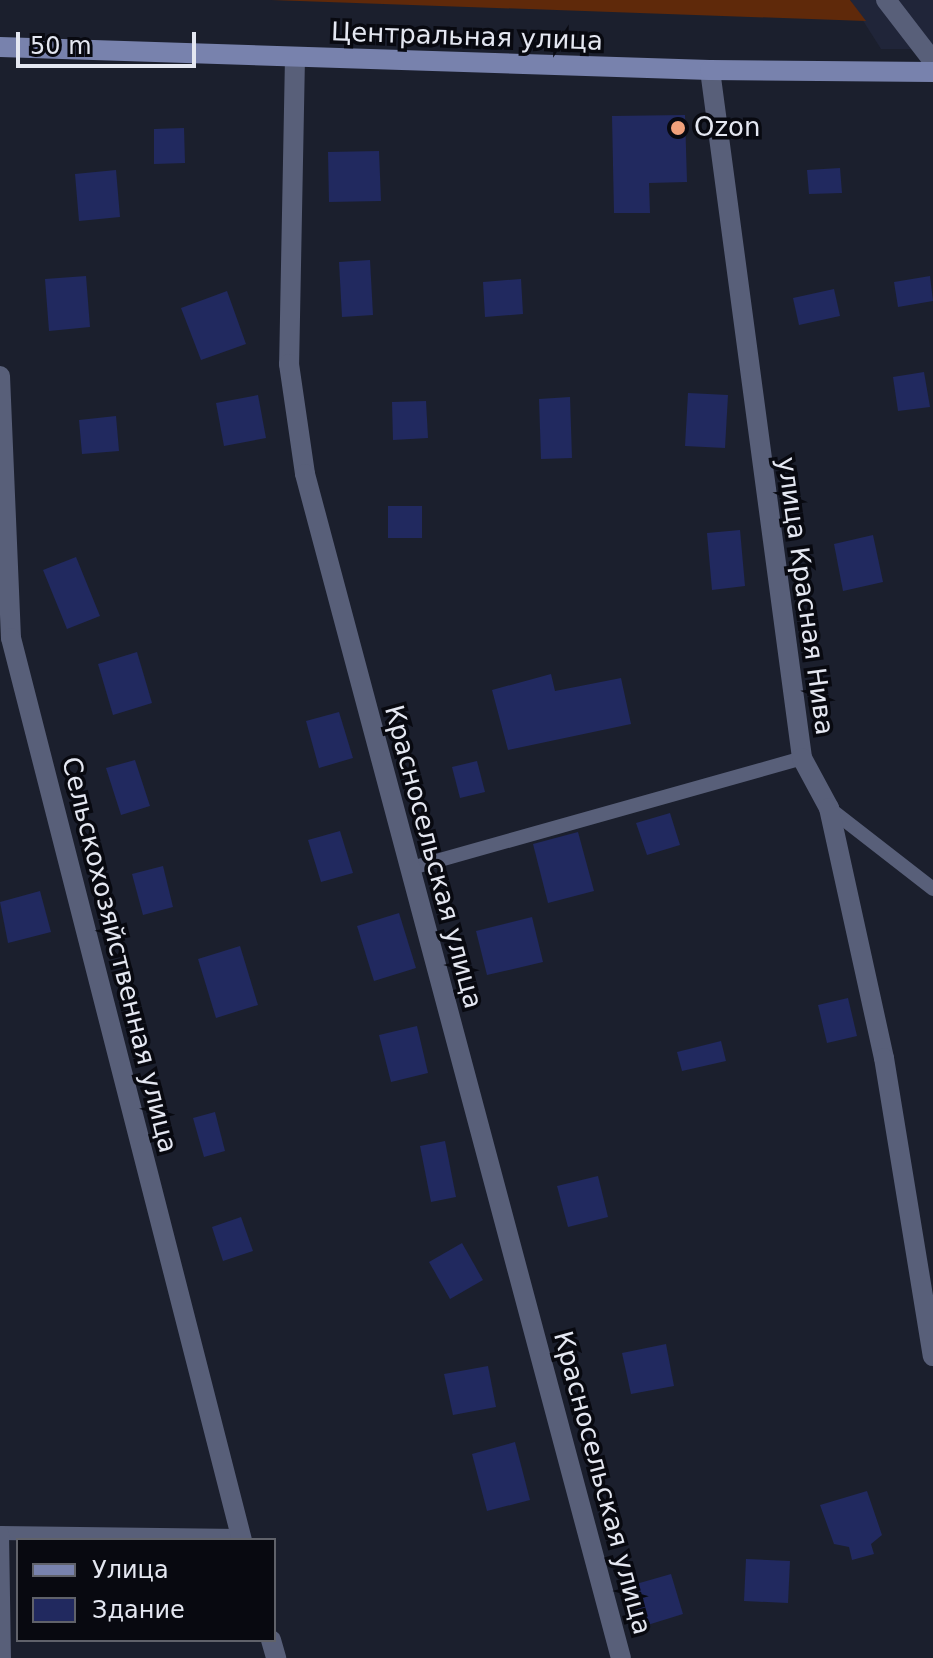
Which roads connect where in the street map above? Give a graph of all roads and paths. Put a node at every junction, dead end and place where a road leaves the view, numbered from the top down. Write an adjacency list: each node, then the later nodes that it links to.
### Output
1 (886, 0): 4 (street)
2 (0, 47): 3 (street, Центральная улица)
3 (295, 57): 5 (street, Центральная улица); 11 (street, Красносельская улица)
4 (933, 61)
5 (710, 70): 6 (street, Центральная улица); 9 (street, улица Красная Нива)
6 (933, 72)
7 (0, 376): 8 (street, Сельскохозяйственная улица)
8 (2, 579): 15 (street, Сельскохозяйственная улица)
9 (802, 758): 10 (street, улица Красная Нива); 11 (lane)
10 (829, 808): 12 (lane); 13 (street, улица Красная Нива)
11 (408, 869): 17 (street, Красносельская улица)
12 (933, 889)
13 (933, 1356)
14 (1, 1533): 15 (lane); 16 (lane)
15 (241, 1538)
16 (4, 1658)
17 (621, 1658)

